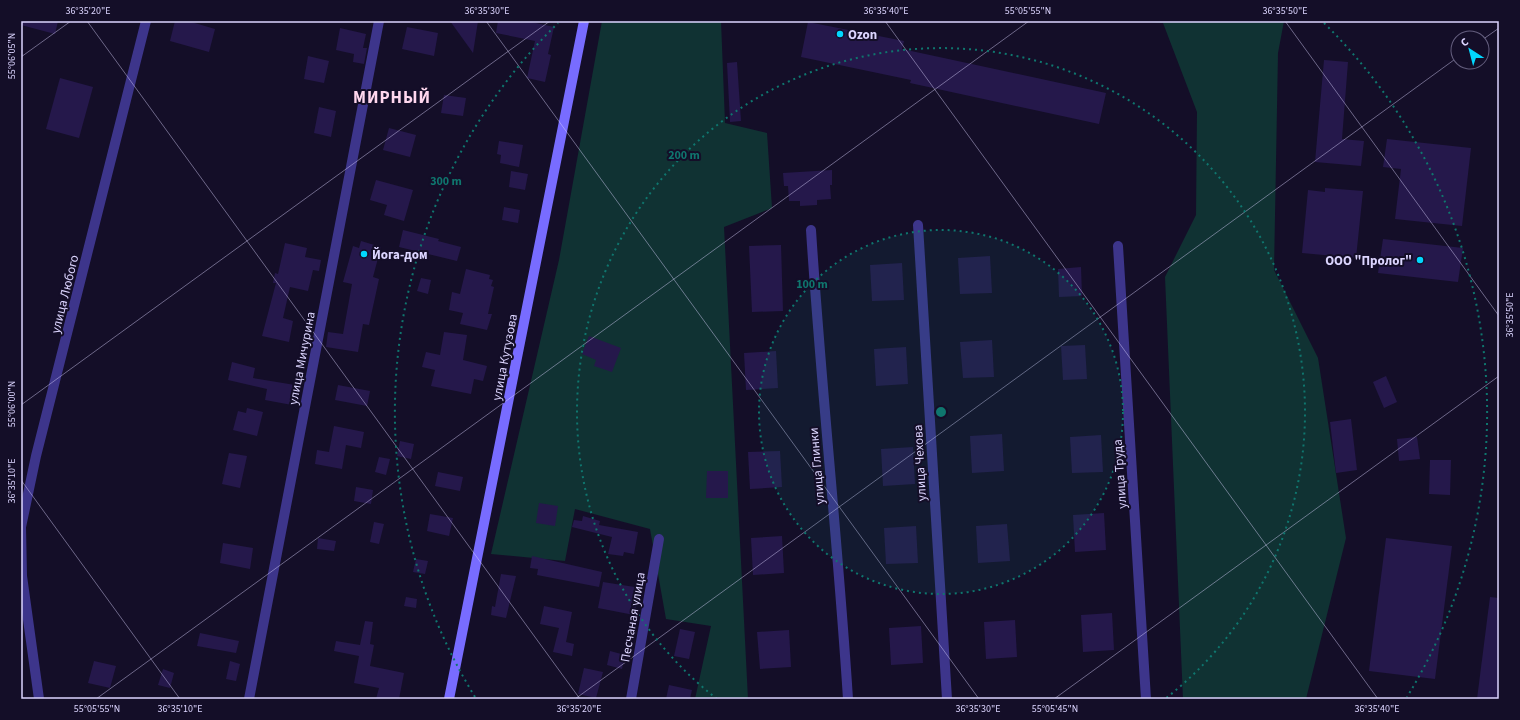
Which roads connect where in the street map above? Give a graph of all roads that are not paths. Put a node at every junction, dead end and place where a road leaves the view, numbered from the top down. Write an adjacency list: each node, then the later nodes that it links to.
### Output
1 (146, 21): 8 (street, улица Любого)
2 (379, 21): 10 (street, улица Мичурина)
3 (584, 21): 11 (main road, улица Кутузова)
4 (918, 225): 14 (street, улица Чехова)
5 (811, 230): 13 (street, улица Глинки)
6 (1118, 246): 15 (street, улица Труда)
7 (659, 539): 12 (street, Песчаная улица)
8 (21, 576): 9 (street, улица Любого)
9 (39, 699)
10 (249, 699)
11 (449, 699)
12 (631, 699)
13 (848, 699)
14 (947, 699)
15 (1146, 699)

